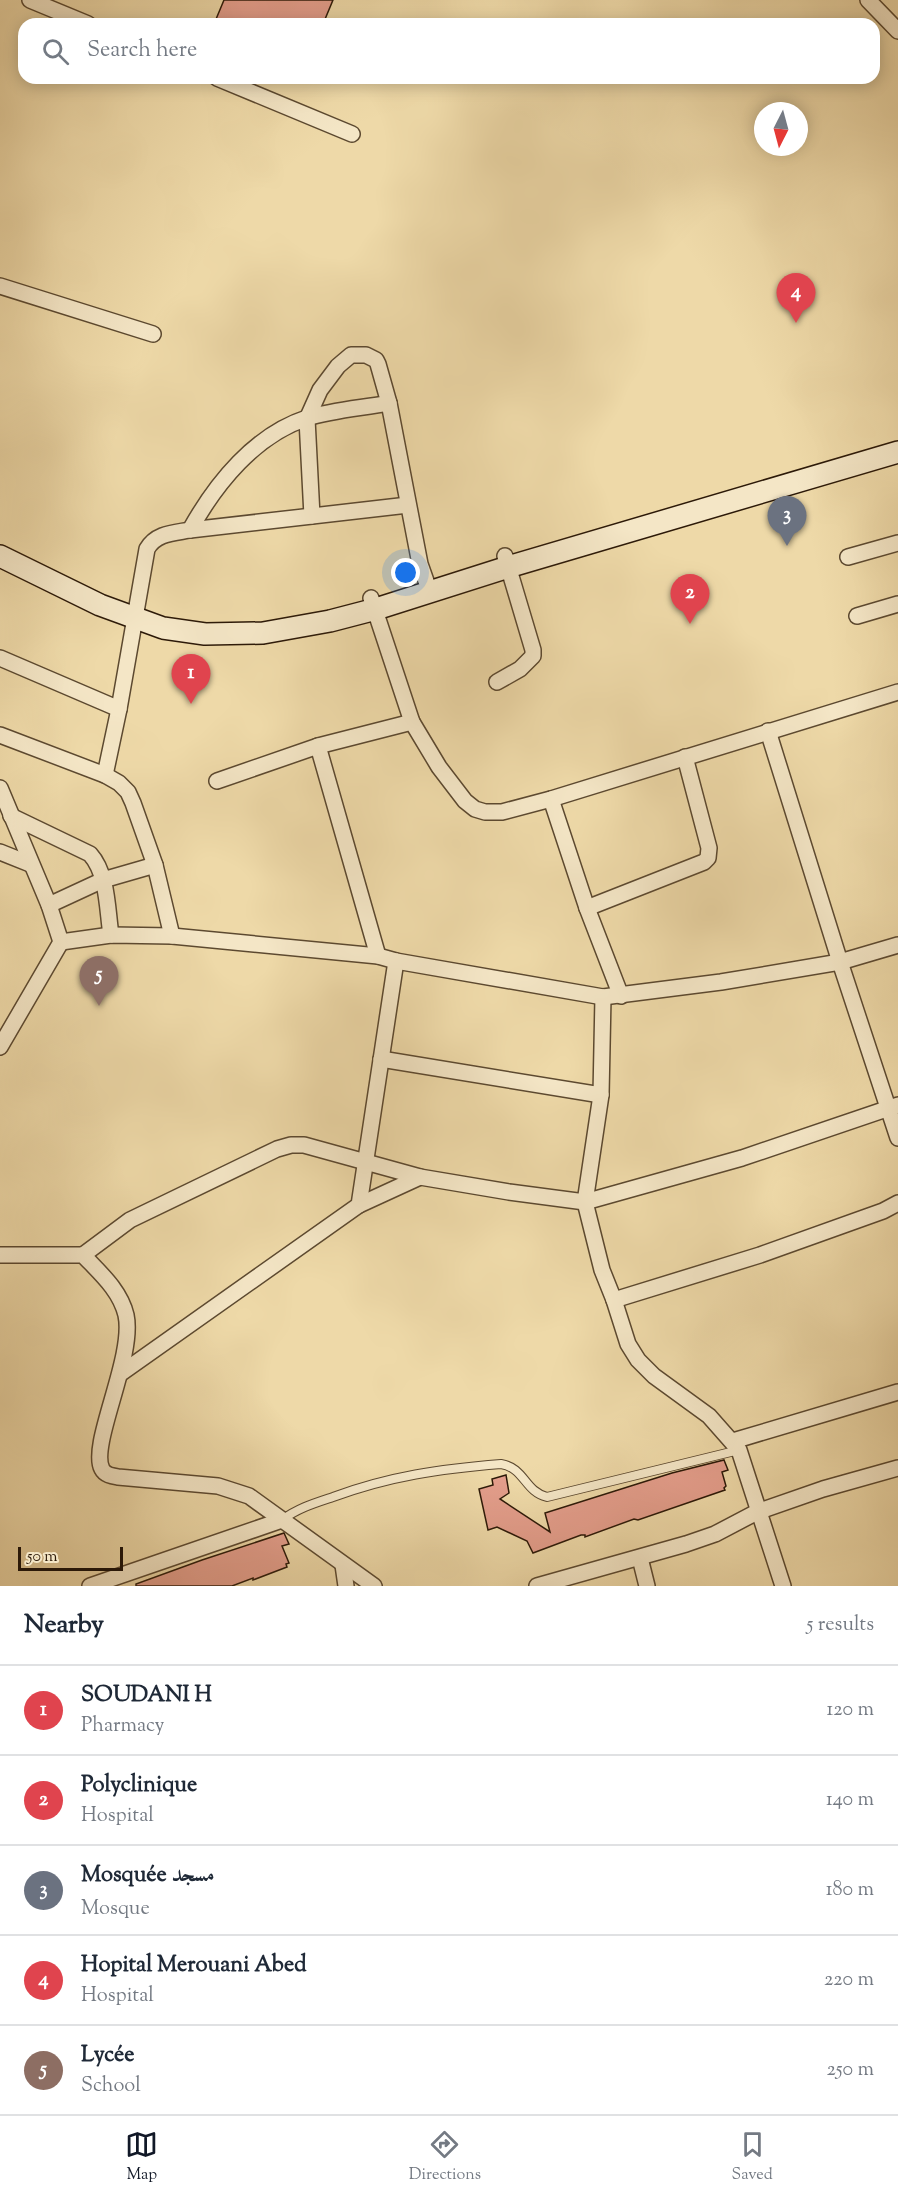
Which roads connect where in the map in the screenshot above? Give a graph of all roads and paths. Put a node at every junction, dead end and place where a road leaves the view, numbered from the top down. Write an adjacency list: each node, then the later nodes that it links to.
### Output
1 (30, 0): 3 (street)
2 (868, 0): 4 (street)
3 (74, 18)
4 (896, 25)
5 (231, 84): 6 (street)
6 (352, 134)
7 (0, 286): 8 (street)
8 (153, 334)
9 (388, 403): 10 (street); 10 (street); 14 (street)
10 (307, 418): 15 (street); 16 (street)
11 (898, 441): 13 (main road)
12 (898, 452): 13 (main road)
13 (713, 503): 20 (main road)
14 (408, 505): 15 (street); 21 (street)
15 (312, 516): 16 (street)
16 (190, 530): 25 (street)
17 (898, 543): 19 (street)
18 (0, 556): 25 (main road)
19 (848, 557)
20 (507, 562): 21 (main road); 22 (main road); 27 (street)
21 (426, 581): 22 (main road)
22 (374, 603): 25 (main road); 30 (street)
23 (898, 604): 24 (street)
24 (857, 616)
25 (142, 621): 29 (street)
26 (0, 658): 29 (street)
27 (497, 682)
28 (897, 695): 31 (street)
29 (119, 709): 35 (street)
30 (412, 722): 33 (street); 38 (street)
31 (768, 731): 34 (street); 52 (street)
32 (0, 735): 35 (street)
33 (318, 746): 36 (street); 50 (street)
34 (685, 757): 38 (street); 45 (street)
35 (105, 775): 42 (street)
36 (217, 781)
37 (0, 788): 39 (street)
38 (551, 799): 45 (street)
39 (11, 816): 41 (street); 43 (street)
40 (0, 852): 41 (street)
41 (30, 864): 44 (street)
42 (155, 865): 43 (street); 47 (street)
43 (103, 880): 44 (street); 46 (street)
44 (49, 905): 48 (street)
45 (587, 908): 53 (street)
46 (111, 935): 47 (street); 48 (street)
47 (172, 936): 50 (street)
48 (62, 942): 55 (street)
49 (898, 945): 52 (street)
50 (378, 956): 51 (street)
51 (396, 961): 54 (street); 56 (street)
52 (840, 962): 53 (street); 58 (street)
53 (621, 996): 54 (street)
54 (603, 997): 57 (street)
55 (0, 1047)
56 (381, 1059): 57 (street); 60 (street)
57 (601, 1095): 62 (street)
58 (893, 1106): 59 (street); 62 (street)
59 (898, 1138)
60 (366, 1163): 61 (street); 64 (street); 66 (street)
61 (420, 1177): 62 (street); 64 (street)
62 (585, 1202): 67 (street)
63 (898, 1203): 67 (street)
64 (359, 1205): 68 (street)
65 (0, 1255): 66 (street)
66 (83, 1255): 68 (street)
67 (614, 1300): 70 (street)
68 (120, 1374): 73 (street)
69 (898, 1392): 70 (street)
70 (736, 1446): 72 (street); 73 (lane)
71 (898, 1468): 72 (street)
72 (757, 1512): 74 (street); 81 (street)
73 (282, 1520): 75 (street); 77 (street)
74 (640, 1558): 76 (street); 80 (street)
75 (344, 1565): 78 (street); 79 (street)
76 (543, 1585)
77 (90, 1586)
78 (346, 1586)
79 (374, 1586)
80 (647, 1586)
81 (783, 1586)

